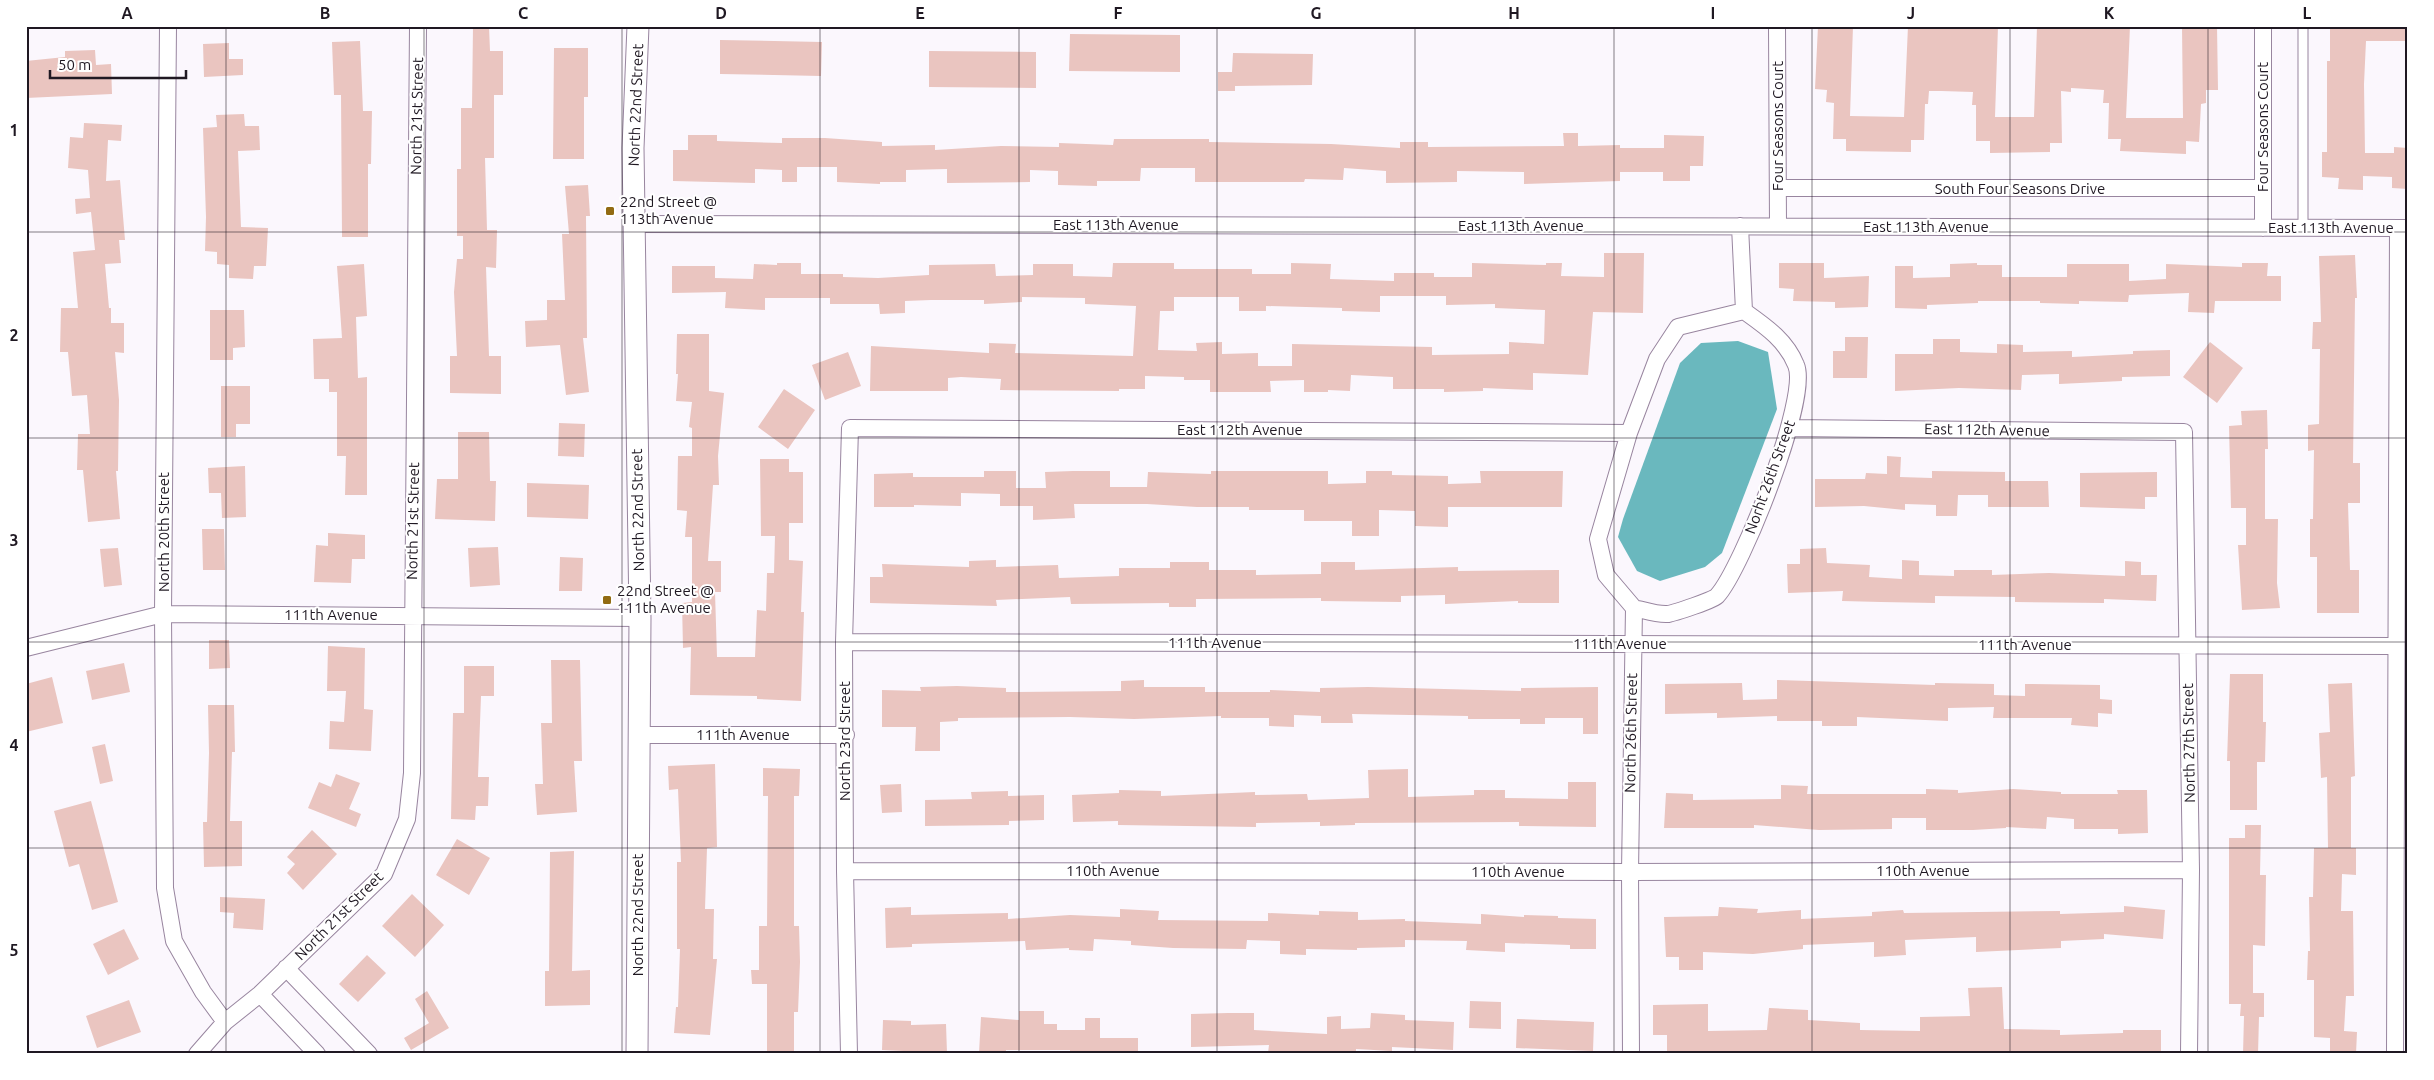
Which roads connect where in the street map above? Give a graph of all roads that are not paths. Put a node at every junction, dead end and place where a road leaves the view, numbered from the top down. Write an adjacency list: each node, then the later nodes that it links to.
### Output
1 (168, 26): 21 (street, North 20th Street)
2 (418, 26): 22 (street, North 21st Street)
3 (638, 26): 9 (street, North 22nd Street)
4 (1778, 26): 7 (street, Four Seasons Court)
5 (2263, 26): 8 (street, Four Seasons Court)
6 (2303, 26): 13 (lane)
7 (1778, 188): 8 (street, South Four Seasons Drive); 11 (street, Four Seasons Court)
8 (2263, 188): 12 (street, Four Seasons Court)
9 (633, 224): 10 (street, East 113th Avenue); 23 (street, North 22nd Street)
10 (1740, 226): 11 (street, East 113th Avenue); 15 (street)
11 (1778, 226): 12 (street, East 113th Avenue)
12 (2263, 228): 13 (street, East 113th Avenue)
13 (2303, 228): 14 (street, East 113th Avenue)
14 (2403, 228): 27 (street)
15 (1744, 311): 17 (street, Norht 26th Street); 19 (street)
16 (850, 428): 19 (street, East 112th Avenue); 24 (street, North 23rd Street)
17 (1790, 428): 18 (street, East 112th Avenue); 20 (street, Norht 26th Street)
18 (2184, 432): 26 (street, North 27th Street)
19 (1629, 433): 20 (street)
20 (1634, 608): 25 (street, North 26th Street)
21 (163, 614): 22 (street, 111th Avenue); 28 (street, 111th Avenue); 36 (street, North 20th Street)
22 (412, 616): 23 (street, 111th Avenue); 34 (street, North 21st Street)
23 (640, 618): 29 (street, North 22nd Street)
24 (844, 642): 25 (street, 111th Avenue); 30 (street, North 23rd Street)
25 (1632, 644): 26 (street, 111th Avenue); 33 (street, North 26th Street)
26 (2187, 646): 27 (street, 111th Avenue); 31 (street, North 27th Street)
27 (2396, 646): 44 (street)
28 (26, 648)
29 (640, 735): 30 (street, 111th Avenue); 40 (street, North 22nd Street)
30 (846, 735): 32 (street, North 23rd Street)
31 (2191, 870): 33 (street, 110th Avenue); 43 (street, North 27th Street)
32 (845, 871): 33 (street, 110th Avenue); 41 (street, North 23rd Street)
33 (1630, 872): 42 (street, North 26th Street)
34 (286, 968): 35 (street, North 21st Street); 39 (street, North 21st Street)
35 (260, 994): 36 (street, North 21st Street); 38 (street)
36 (225, 1022): 37 (street, North 21st Street)
37 (197, 1054)
38 (318, 1054)
39 (369, 1054)
40 (637, 1054)
41 (849, 1054)
42 (1631, 1054)
43 (2189, 1054)
44 (2395, 1054)

